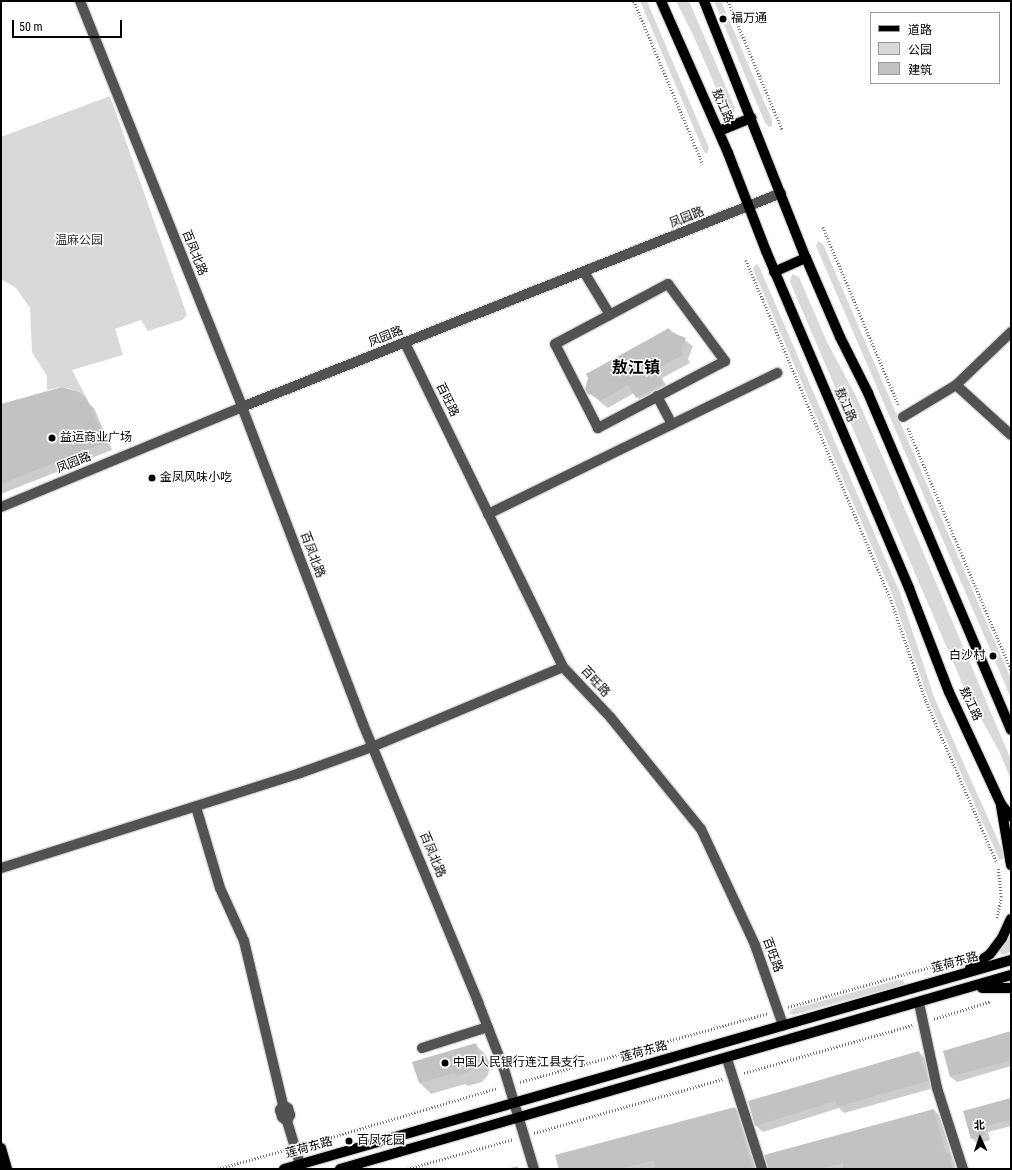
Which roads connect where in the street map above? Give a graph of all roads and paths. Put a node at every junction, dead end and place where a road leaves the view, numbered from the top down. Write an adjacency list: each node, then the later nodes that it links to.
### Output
1 (80, 1): 23 (street, 百凤北路)
2 (634, 1): 9 (path)
3 (661, 1): 7 (main road, 敖江路)
4 (704, 1): 6 (main road, 敖江路)
5 (728, 1): 8 (path)
6 (752, 118): 7 (main road); 10 (main road, 敖江路)
7 (719, 131): 11 (main road, 敖江路)
8 (782, 131)
9 (703, 164)
10 (781, 194): 11 (street, 凤园路); 13 (main road, 敖江路)
11 (749, 206): 15 (street, 凤园路); 16 (main road, 敖江路)
12 (822, 227): 24 (path)
13 (806, 258): 16 (main road); 31 (main road, 敖江路)
14 (746, 260): 39 (path)
15 (584, 272): 17 (street); 19 (street, 凤园路)
16 (774, 272): 33 (main road, 敖江路)
17 (610, 315): 22 (street); 22 (street)
18 (1011, 332): 21 (street)
19 (405, 343): 23 (street, 凤园路); 28 (street, 百旺路)
20 (777, 373): 25 (street)
21 (956, 385): 24 (street); 26 (street)
22 (657, 396): 25 (street)
23 (242, 407): 27 (street, 凤园路); 32 (street, 百凤北路)
24 (903, 417): 30 (path)
25 (672, 424): 28 (street)
26 (1011, 435)
27 (1, 507)
28 (488, 514): 29 (street, 百旺路)
29 (563, 666): 32 (street); 48 (street, 百旺路)
30 (1011, 670)
31 (1011, 730)
32 (372, 748): 34 (street); 51 (street, 百凤北路)
33 (1001, 804): 35 (main road, 敖江路); 36 (main road)
34 (196, 806): 37 (street); 60 (street)
35 (1011, 817)
36 (1011, 865)
37 (1, 868)
38 (1011, 919): 43 (main road)
39 (995, 924)
40 (964, 956): 48 (path)
41 (1011, 960): 43 (main road, 莲荷东路)
42 (1011, 975): 45 (main road)
43 (951, 977): 50 (main road, 莲荷东路)
44 (1011, 988): 45 (main road)
45 (956, 992): 47 (main road)
46 (994, 1000): 49 (path)
47 (919, 1003): 49 (street); 53 (main road)
48 (778, 1010): 50 (street, 百旺路); 55 (path)
49 (923, 1022): 54 (path); 69 (street)
50 (783, 1025): 56 (main road, 莲荷东路)
51 (488, 1027): 52 (street); 55 (street, 百凤北路)
52 (422, 1048)
53 (727, 1058): 54 (street); 57 (main road)
54 (733, 1076): 58 (path); 68 (street)
55 (509, 1085): 56 (street, 百凤北路); 60 (path)
56 (514, 1102): 57 (street, 百凤北路); 61 (main road, 莲荷东路)
57 (518, 1118): 58 (street, 百凤北路); 65 (main road)
58 (524, 1136): 66 (path); 67 (street, 百凤北路)
59 (1, 1148): 62 (main road)
60 (295, 1148): 61 (street); 63 (path)
61 (300, 1164): 64 (main road, 莲荷东路)
62 (7, 1169)
63 (217, 1169)
64 (284, 1169)
65 (340, 1169)
66 (407, 1169)
67 (534, 1169)
68 (762, 1169)
69 (962, 1169)

